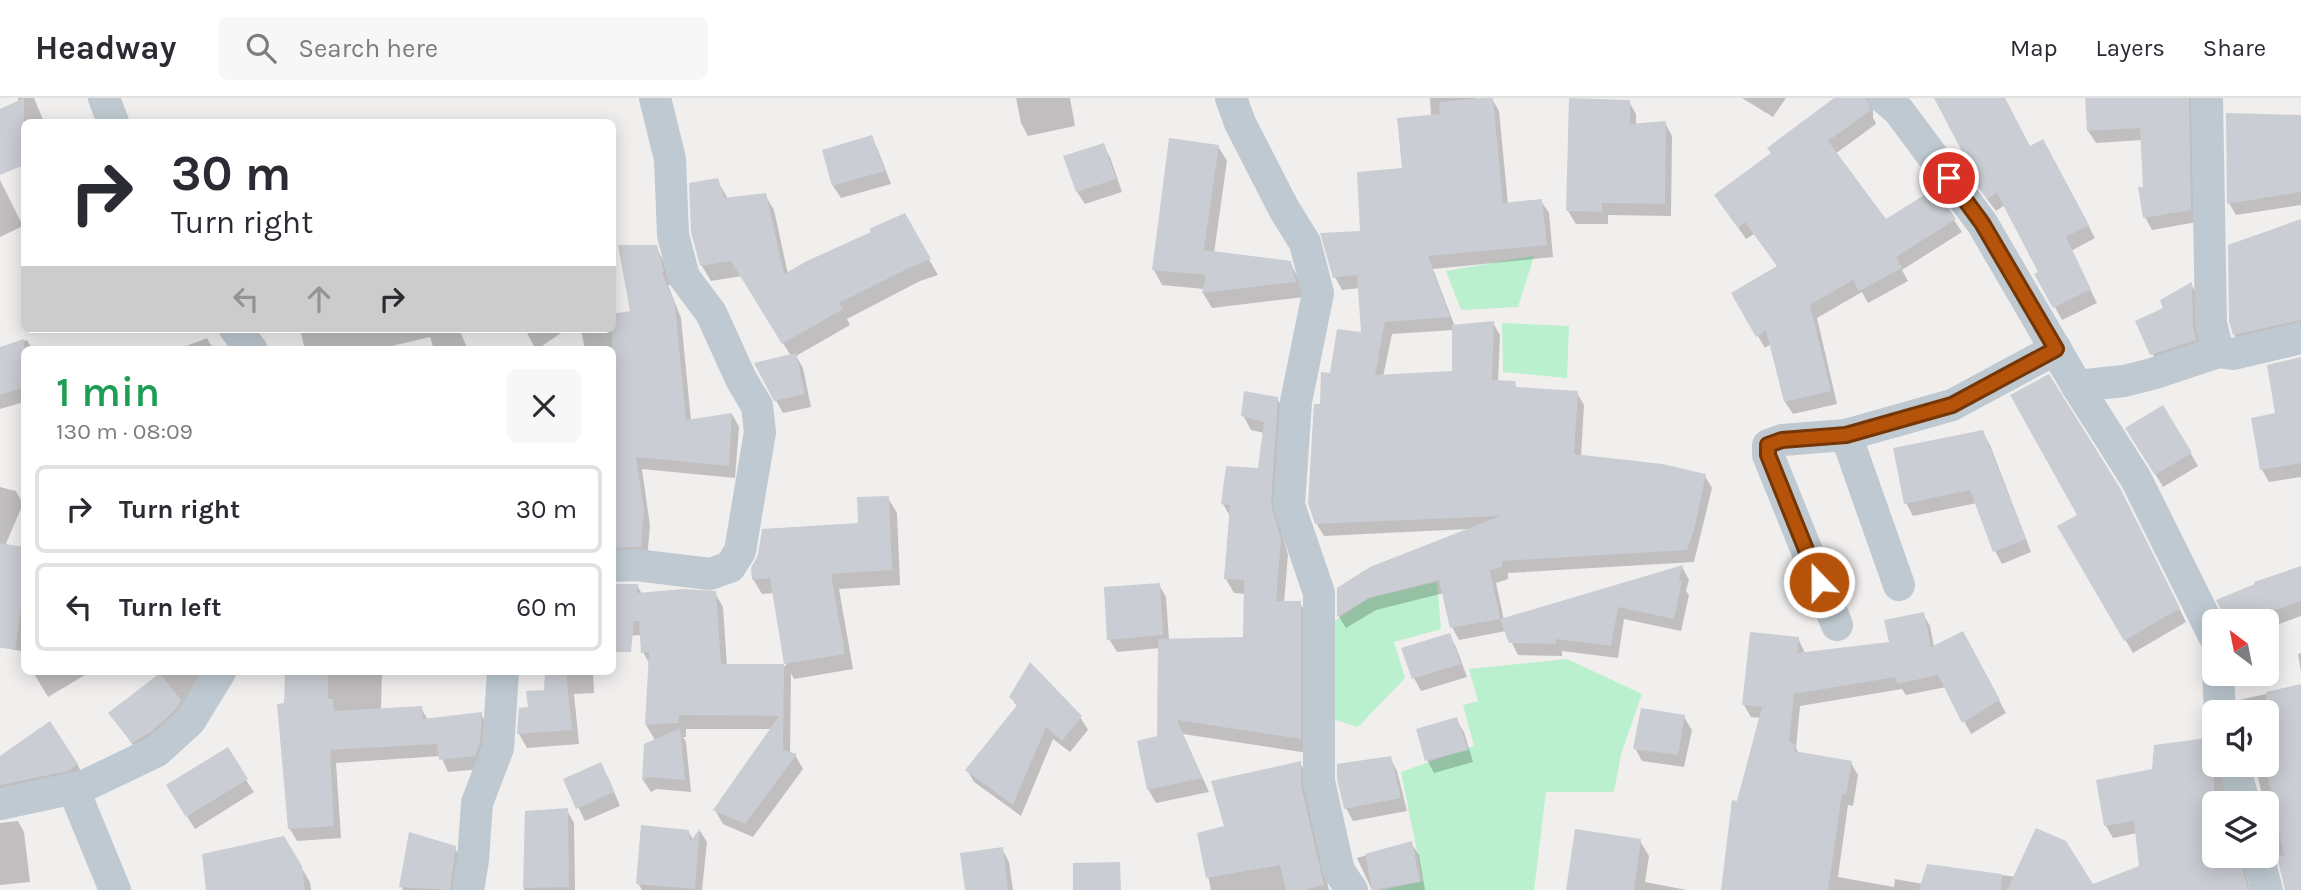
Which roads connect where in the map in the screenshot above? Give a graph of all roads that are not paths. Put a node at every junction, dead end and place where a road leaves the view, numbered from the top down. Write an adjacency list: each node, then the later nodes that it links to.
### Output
1 (104, 98): 6 (street)
2 (655, 98): 12 (street)
3 (1231, 98): 23 (street)
4 (1884, 98): 8 (street)
5 (2207, 98): 9 (street)
6 (112, 119)
7 (2301, 338): 9 (street)
8 (2056, 349): 10 (street); 11 (street)
9 (2218, 352): 10 (street)
10 (2077, 386): 14 (street)
11 (1846, 435): 13 (street); 15 (street)
12 (616, 566)
13 (1899, 585)
14 (2202, 612)
15 (1837, 625)
16 (218, 675): 18 (street)
17 (503, 675): 22 (street)
18 (74, 788): 19 (street); 21 (street)
19 (0, 804)
20 (2261, 868): 24 (street)
21 (115, 890)
22 (468, 890)
23 (1352, 890)
24 (2267, 890)

